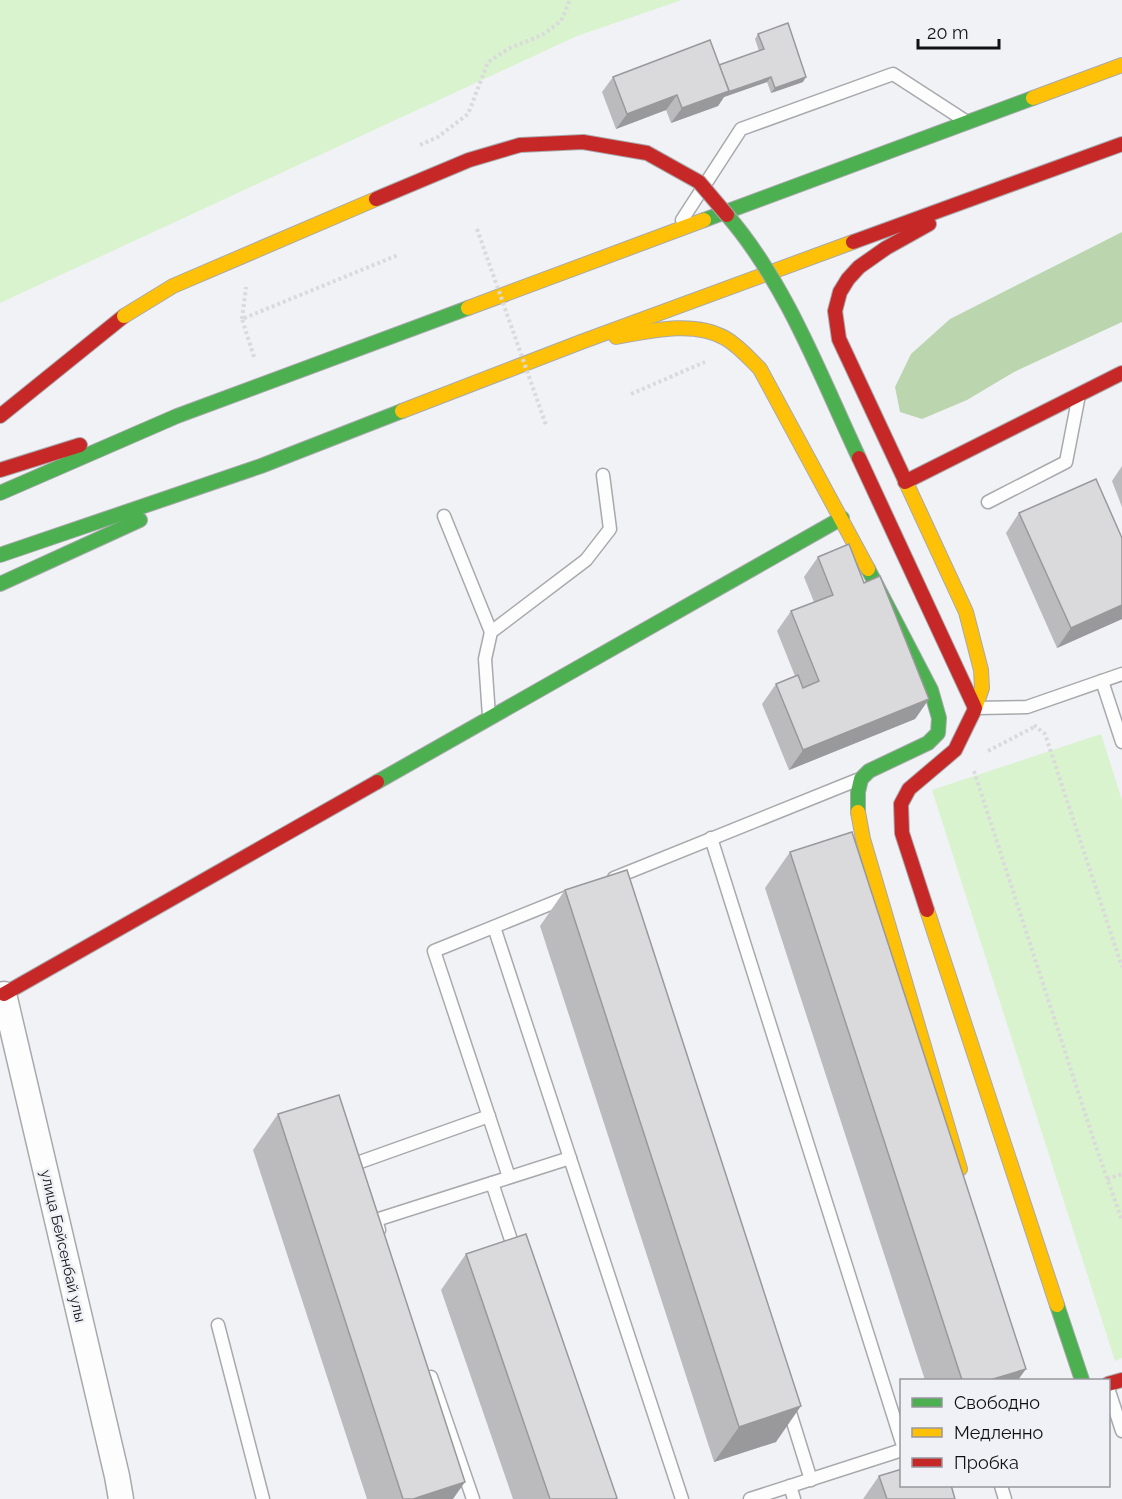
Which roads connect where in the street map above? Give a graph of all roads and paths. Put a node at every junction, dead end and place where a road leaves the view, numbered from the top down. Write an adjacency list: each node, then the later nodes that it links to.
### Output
1 (570, 0): 5 (path)
2 (1122, 65): 3 (main road)
3 (968, 122): 8 (main road); 8 (lane)
4 (1122, 144): 6 (main road)
5 (418, 146)
6 (967, 202): 12 (main road); 24 (main road)
7 (477, 229): 20 (path, bridge)
8 (675, 231): 15 (main road)
9 (398, 255): 11 (path)
10 (246, 283): 11 (path)
11 (242, 319): 15 (path)
12 (581, 342): 13 (main road); 21 (main road)
13 (739, 348): 16 (path); 28 (main road)
14 (1122, 373): 17 (main road)
15 (263, 384): 19 (main road)
16 (631, 394)
17 (1079, 396): 24 (main road); 26 (lane)
18 (0, 416): 35 (main road, bridge)
19 (177, 416): 22 (main road); 25 (main road)
20 (546, 425)
21 (261, 466): 29 (main road); 30 (main road)
22 (0, 470)
23 (603, 476): 31 (lane)
24 (904, 482): 35 (main road)
25 (0, 493)
26 (988, 502)
27 (444, 516): 31 (lane)
28 (842, 518): 36 (main road); 41 (main road)
29 (0, 555)
30 (0, 584)
31 (492, 632): 36 (lane)
32 (1122, 674): 33 (lane)
33 (1102, 681): 34 (lane); 38 (lane)
34 (1027, 707): 35 (lane); 37 (path)
35 (975, 708): 61 (main road)
36 (489, 718): 47 (main road)
37 (1034, 727): 39 (path); 46 (path)
38 (1122, 742)
39 (980, 755)
40 (970, 760): 54 (path)
41 (861, 779): 42 (lane); 53 (main road)
42 (711, 838): 43 (lane); 65 (lane)
43 (603, 883)
44 (581, 891): 45 (lane)
45 (494, 927): 48 (lane); 49 (lane)
46 (1122, 967)
47 (2, 995): 69 (street, улица Бейсенбай улы)
48 (489, 1116): 50 (lane); 52 (lane)
49 (570, 1158): 52 (lane); 72 (lane)
50 (338, 1170)
51 (1122, 1174): 54 (path)
52 (509, 1177): 55 (lane)
53 (963, 1177)
54 (1107, 1179): 56 (path)
55 (492, 1183): 57 (lane); 58 (lane)
56 (1122, 1220)
57 (384, 1242)
58 (518, 1262)
59 (218, 1325): 70 (lane)
60 (426, 1365): 71 (lane)
61 (1082, 1379)
62 (1110, 1392): 64 (lane)
63 (786, 1400): 67 (lane)
64 (1122, 1431)
65 (900, 1437)
66 (900, 1451): 67 (lane)
67 (810, 1480): 68 (lane)
68 (790, 1486): 73 (lane); 74 (lane)
69 (121, 1499)
70 (263, 1499)
71 (473, 1499)
72 (681, 1499)
73 (750, 1499)
74 (794, 1499)

